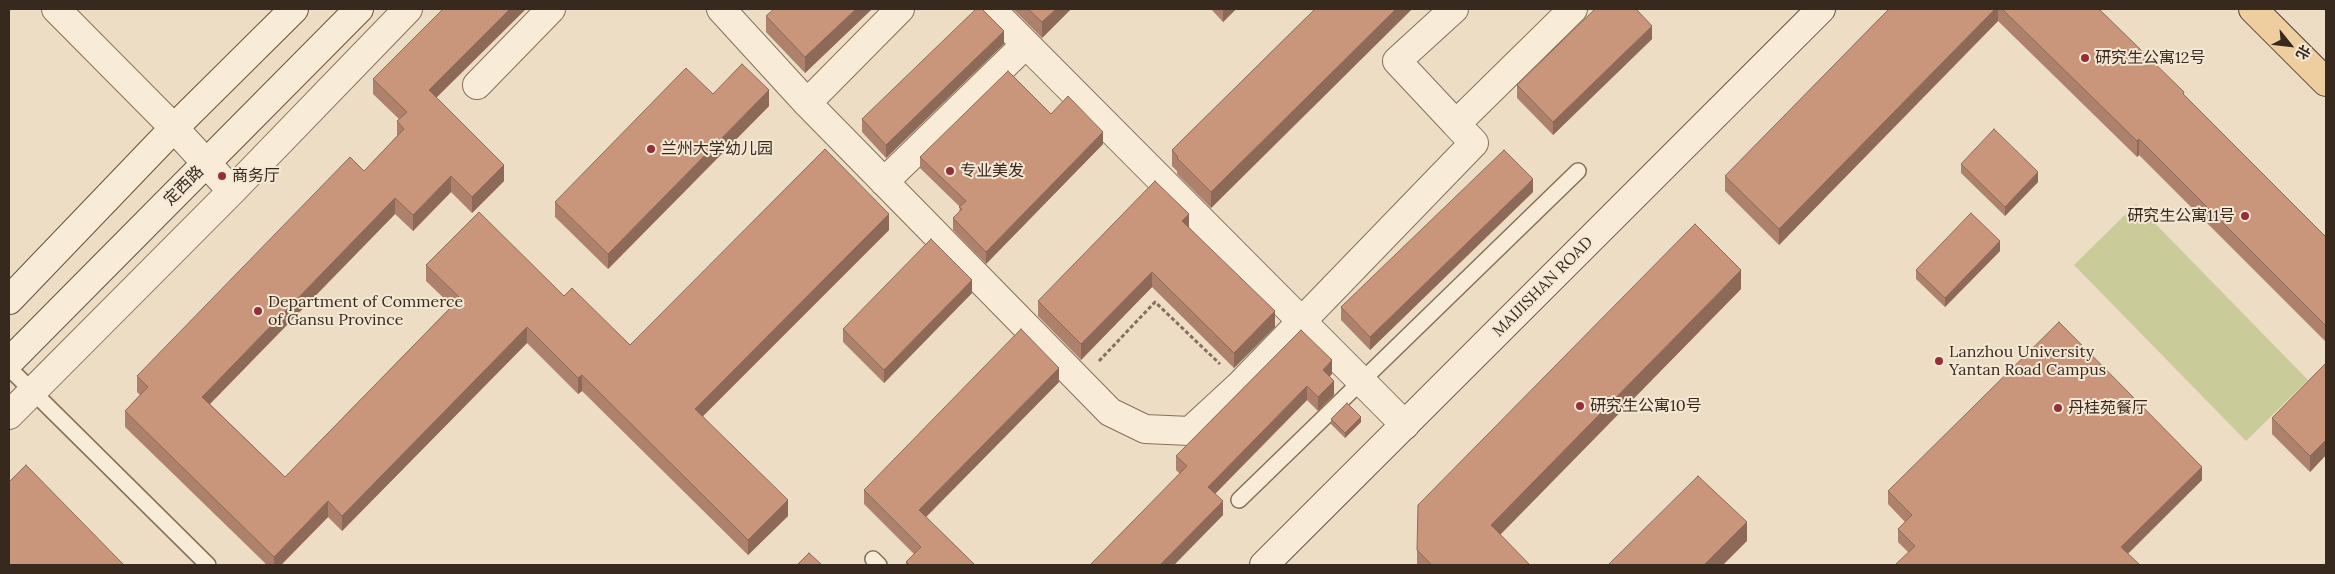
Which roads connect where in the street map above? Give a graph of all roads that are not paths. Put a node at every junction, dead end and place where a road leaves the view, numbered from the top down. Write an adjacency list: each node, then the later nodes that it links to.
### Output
1 (56, 9): 18 (street)
2 (294, 9): 18 (street)
3 (359, 9): 19 (street, 定西路)
4 (408, 9): 22 (street)
5 (551, 9): 15 (street)
6 (721, 9): 16 (street)
7 (900, 9): 16 (street)
8 (991, 9): 13 (street)
9 (1454, 9): 17 (street)
10 (1573, 9): 17 (street)
11 (1821, 9): 30 (street, MAIJISHAN ROAD)
12 (2253, 9): 14 (main road)
13 (1026, 44): 21 (street); 24 (street)
14 (2326, 82)
15 (476, 85)
16 (807, 103): 21 (street)
17 (1456, 124): 24 (street)
18 (174, 128): 19 (street); 23 (street)
19 (207, 164): 22 (street); 25 (street, 定西路)
20 (1578, 171): 27 (lane)
21 (884, 182): 24 (street)
22 (232, 191): 28 (street)
23 (9, 300)
24 (1302, 321): 27 (street)
25 (9, 362)
26 (9, 368): 28 (lane)
27 (1360, 380): 30 (street); 31 (lane)
28 (32, 392): 29 (street); 32 (lane)
29 (9, 415)
30 (1405, 425): 33 (street, MAIJISHAN ROAD)
31 (1239, 500)
32 (208, 565)
33 (1264, 565)

